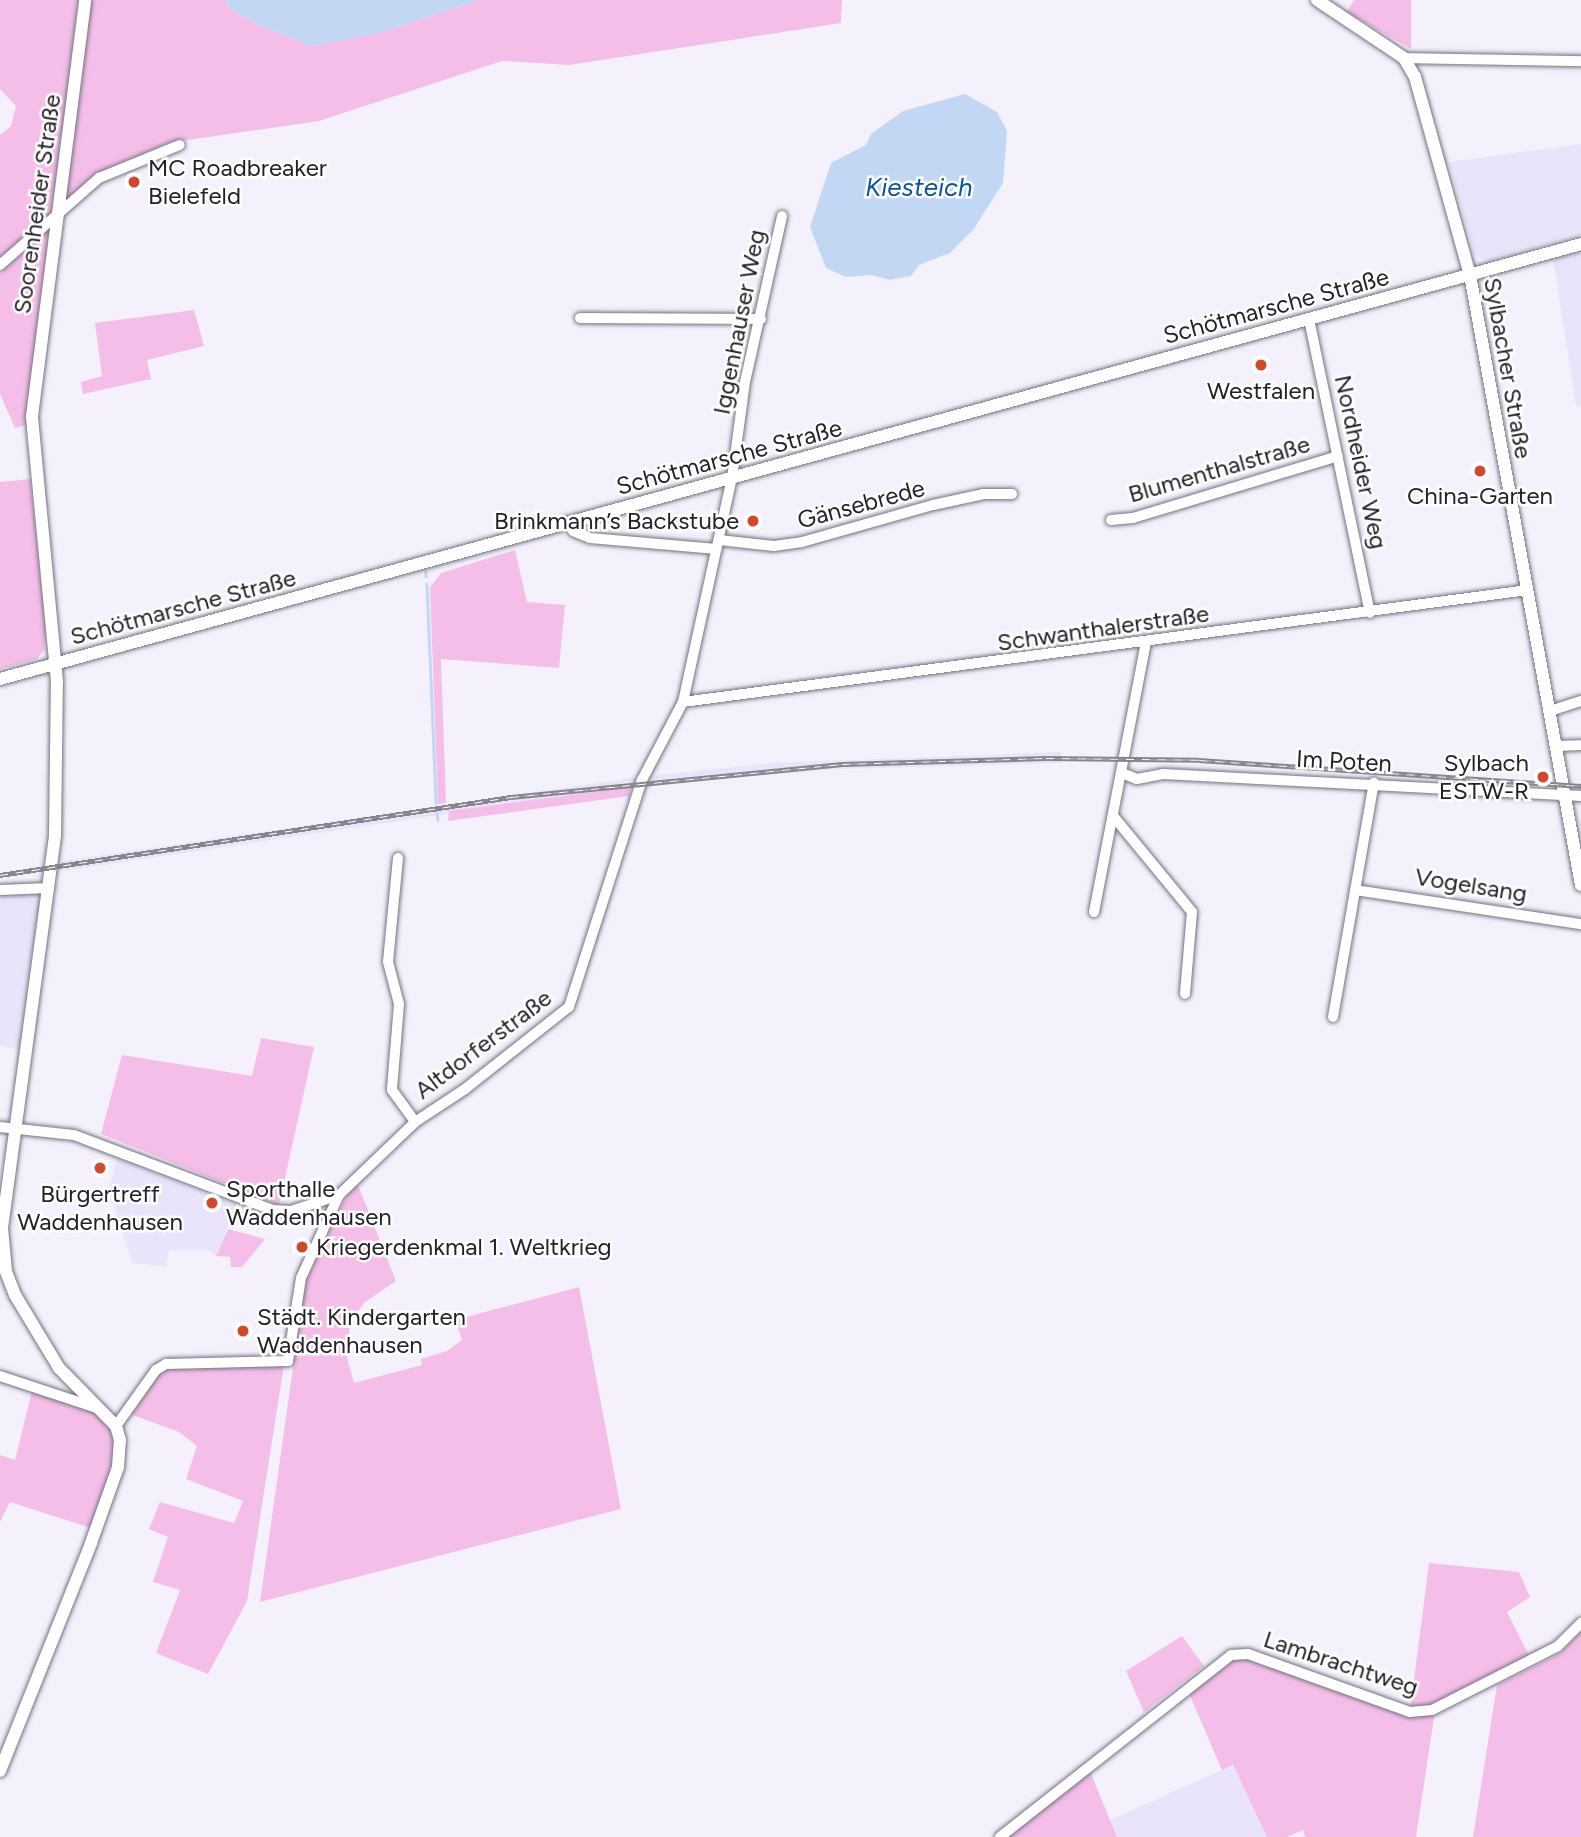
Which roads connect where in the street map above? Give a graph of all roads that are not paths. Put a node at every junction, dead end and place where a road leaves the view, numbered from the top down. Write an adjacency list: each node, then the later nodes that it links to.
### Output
1 (85, 0): 6 (main road, Soorenheider Straße)
2 (1317, 0): 3 (main road)
3 (1404, 58): 4 (street); 10 (main road, Sylbacher Straße)
4 (1581, 61)
5 (180, 145): 6 (street)
6 (57, 216): 9 (street); 23 (main road, Soorenheider Straße)
7 (782, 216): 13 (street, Iggenhauser Weg)
8 (1581, 244): 10 (main road, Schötmarsche Straße)
9 (0, 265)
10 (1470, 275): 12 (main road, Schötmarsche Straße); 20 (main road, Sylbacher Straße)
11 (580, 318): 13 (street)
12 (1309, 318): 14 (street, Nordheider Weg); 15 (main road, Schötmarsche Straße)
13 (761, 319): 15 (street, Iggenhauser Weg)
14 (1338, 456): 17 (street, Blumenthalstraße); 21 (street, Nordheider Weg)
15 (732, 478): 19 (street, Altdorferstraße); 23 (main road, Schötmarsche Straße)
16 (1012, 494): 19 (street, Gänsebrede)
17 (1111, 520)
18 (573, 531): 19 (street, Gänsebrede)
19 (718, 544): 26 (street, Altdorferstraße)
20 (1528, 590): 21 (street, Schwanthalerstraße); 27 (main road, Sylbacher Straße)
21 (1370, 613): 22 (street, Schwanthalerstraße)
22 (1146, 643): 26 (street, Schwanthalerstraße); 30 (street)
23 (56, 664): 24 (main road, Schötmarsche Straße); 37 (main road, Soorenheider Straße)
24 (0, 679)
25 (1581, 701): 27 (street)
26 (684, 702): 44 (street, Altdorferstraße)
27 (1550, 711): 28 (main road, Sylbacher Straße)
28 (1556, 746): 29 (street); 32 (main road, Sylbacher Straße)
29 (1581, 746)
30 (1122, 774): 31 (street, Im Poten); 34 (street)
31 (1374, 783): 32 (street, Im Poten); 39 (street)
32 (1565, 796): 33 (street); 36 (main road, Sylbacher Straße)
33 (1581, 796)
34 (1114, 817): 40 (street); 42 (street)
35 (398, 858): 44 (street)
36 (1581, 885)
37 (49, 888): 38 (street); 46 (main road, Soorenheider Straße)
38 (0, 890)
39 (1355, 890): 41 (street, Vogelsang); 43 (street)
40 (1094, 912)
41 (1581, 924)
42 (1185, 994)
43 (1333, 1017)
44 (415, 1122): 47 (street, Altdorferstraße)
45 (0, 1126): 46 (street, Altdorferstraße)
46 (17, 1127): 47 (street, Altdorferstraße); 49 (main road, Soorenheider Straße)
47 (339, 1195): 50 (street)
48 (0, 1376): 49 (street)
49 (100, 1409): 50 (main road, Soorenheider Straße)
50 (116, 1426): 52 (main road)
51 (1581, 1623): 53 (street, Lambrachtweg)
52 (0, 1771)
53 (1000, 1837)

